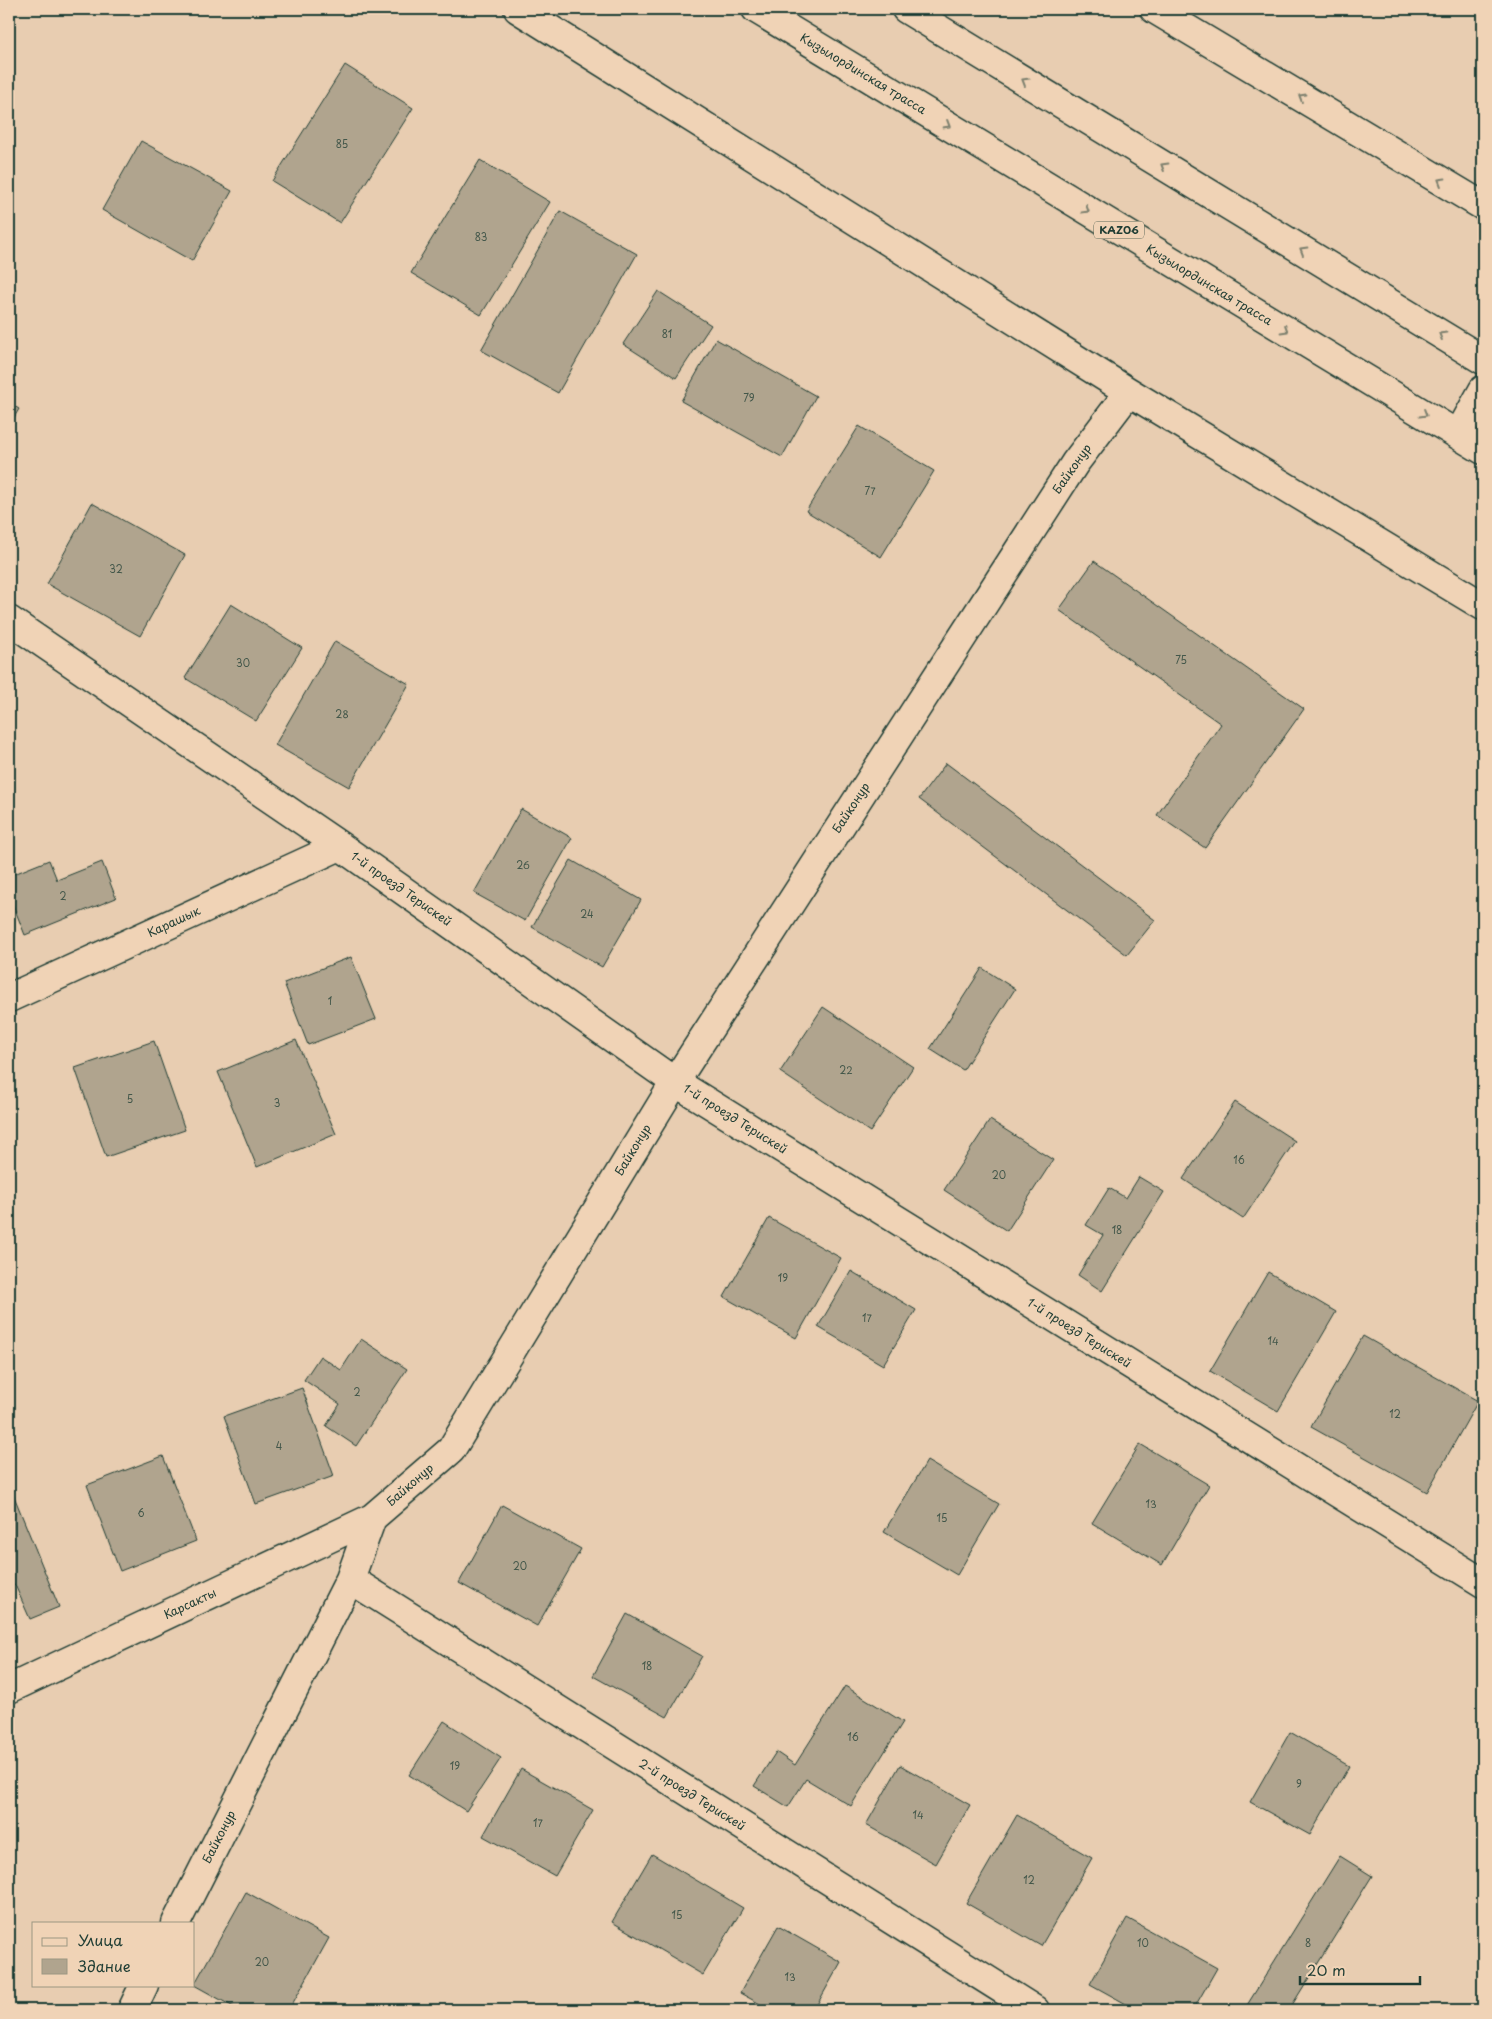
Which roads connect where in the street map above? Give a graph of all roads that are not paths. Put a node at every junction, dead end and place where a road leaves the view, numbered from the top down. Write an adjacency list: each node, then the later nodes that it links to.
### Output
1 (518, 9): 8 (main road)
2 (756, 9): 9 (main road, Кызылординская трасса / KАZ06, one-way to 9)
3 (906, 9): 6 (main road, one-way to 3)
4 (1154, 9): 5 (main road, one-way to 4)
5 (1483, 206)
6 (1483, 360)
7 (1483, 390): 9 (main road)
8 (1130, 392): 11 (main road); 15 (main road, Байконур)
9 (1458, 435): 10 (main road, Кызылординская трасса / KАZ06)
10 (1483, 450)
11 (1483, 606)
12 (9, 620): 13 (main road, 1-й проезд Терискей)
13 (340, 846): 14 (main road, Карашык); 15 (main road, 1-й проезд Терискей)
14 (9, 998)
15 (675, 1082): 16 (main road, Байконур); 18 (main road, 1-й проезд Терискей)
16 (372, 1518): 17 (main road, Байконур); 19 (main road, Карсакты)
17 (350, 1579): 20 (main road, Байконур); 23 (main road, 2-й проезд Терискей)
18 (1483, 1583)
19 (9, 1690)
20 (177, 1922)
21 (144, 1986): 22 (main road)
22 (132, 2010)
23 (1035, 2010)

